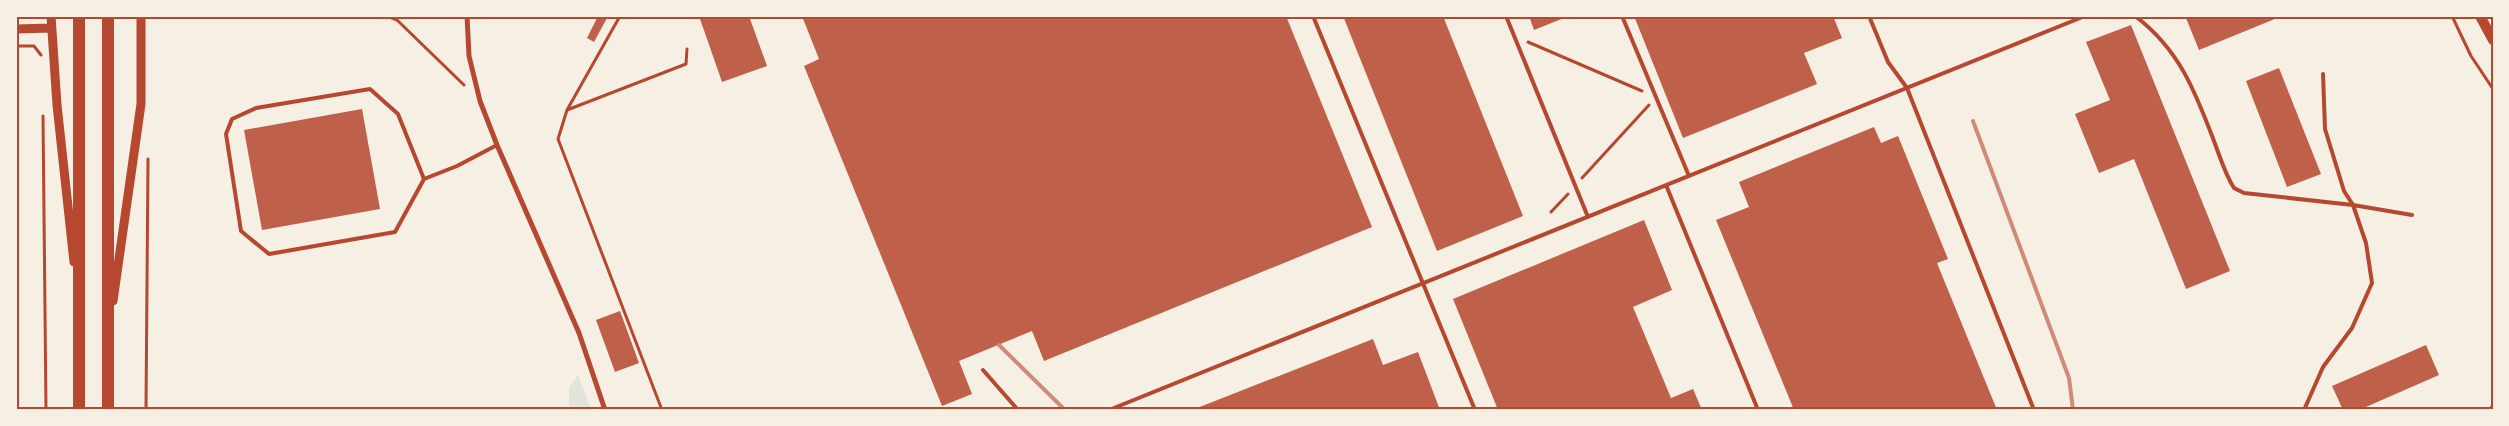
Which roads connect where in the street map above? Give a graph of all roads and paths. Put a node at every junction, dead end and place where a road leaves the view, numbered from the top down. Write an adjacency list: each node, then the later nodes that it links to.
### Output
1 (51, 16): 16 (street)
2 (79, 16): 42 (main road)
3 (108, 16): 41 (main road)
4 (141, 16): 41 (street)
5 (387, 16): 27 (path)
6 (467, 16): 27 (street)
7 (620, 16): 28 (path)
8 (1313, 16): 40 (lane)
9 (1506, 16): 18 (lane)
10 (1622, 16): 26 (lane)
11 (1869, 16): 24 (lane)
12 (2086, 16): 24 (lane)
13 (2135, 16): 36 (lane)
14 (2452, 16): 25 (path)
15 (2480, 16): 19 (main road)
16 (51, 28): 17 (street); 42 (street)
17 (16, 29)
18 (1514, 36): 26 (path); 35 (lane)
19 (2493, 40)
20 (16, 46): 22 (path)
21 (687, 49): 28 (path)
22 (42, 56)
23 (2323, 74): 36 (lane)
24 (1907, 88): 32 (lane); 55 (lane)
25 (2493, 89)
26 (1656, 97): 32 (lane); 35 (path)
27 (480, 101): 30 (street)
28 (567, 110): 50 (path)
29 (43, 111): 45 (path)
30 (497, 145): 33 (lane); 49 (street)
31 (148, 155): 48 (path)
32 (1689, 176): 34 (lane)
33 (424, 179): 33 (lane)
34 (1666, 185): 39 (lane); 54 (lane)
35 (1575, 186): 37 (path); 39 (lane)
36 (2353, 205): 38 (lane); 56 (lane)
37 (1551, 212)
38 (2412, 215)
39 (1588, 217): 40 (lane)
40 (1423, 283): 52 (lane); 53 (lane)
41 (109, 324): 47 (main road)
42 (81, 325): 46 (main road)
43 (983, 370): 51 (lane)
44 (2493, 406): 57 (lane)
45 (46, 410)
46 (79, 410)
47 (108, 410)
48 (146, 410)
49 (605, 410)
50 (662, 410)
51 (1018, 410)
52 (1109, 410)
53 (1475, 410)
54 (1758, 410)
55 (2034, 410)
56 (2304, 410)
57 (2490, 410)

